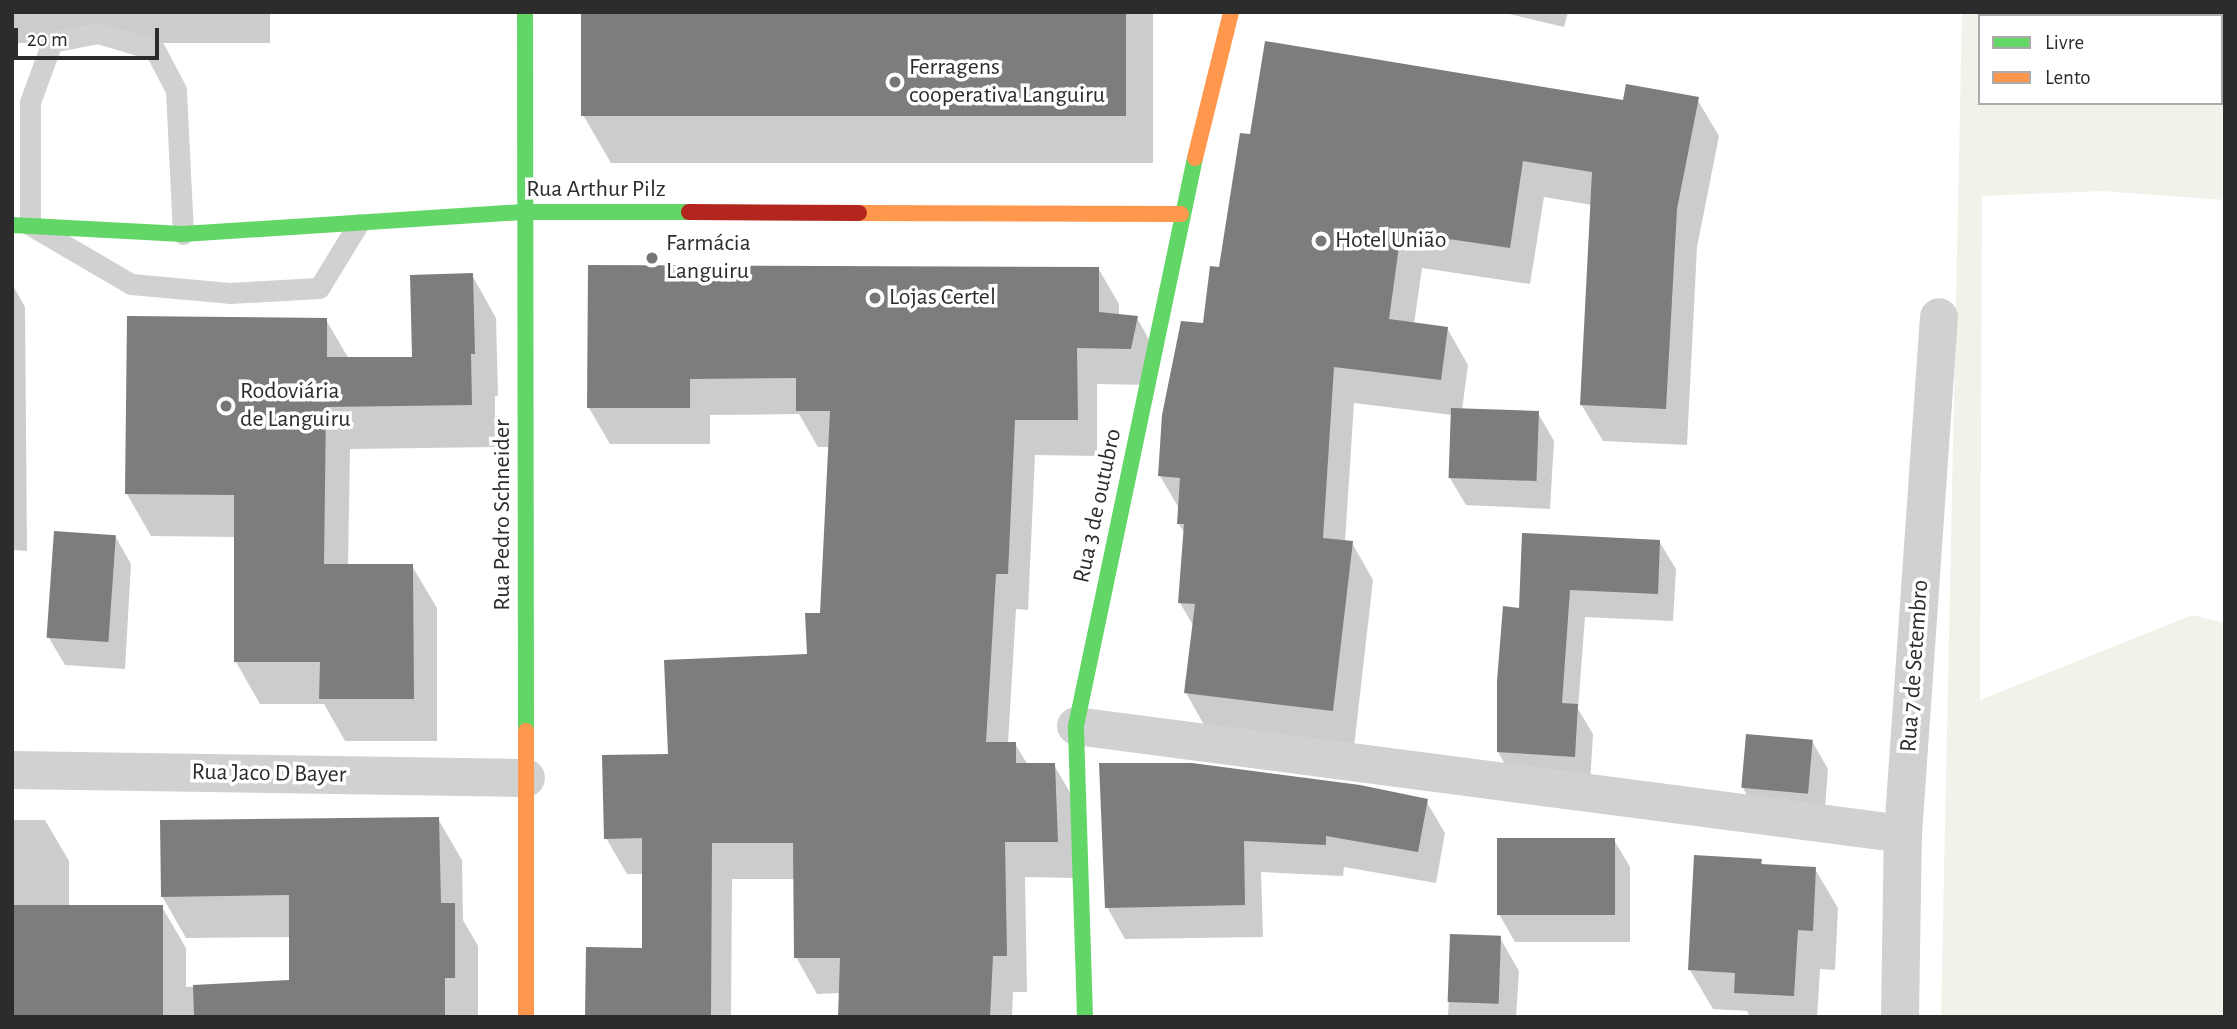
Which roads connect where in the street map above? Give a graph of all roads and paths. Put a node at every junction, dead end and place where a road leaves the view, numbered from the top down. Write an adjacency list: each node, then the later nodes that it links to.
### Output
1 (525, 12): 3 (main road, Rua Pedro Schneider)
2 (1231, 12): 4 (main road, Rua 3 de outubro)
3 (526, 212): 4 (main road, Rua Arthur Pilz); 5 (main road, Rua Arthur Pilz); 11 (main road, Rua Pedro Schneider)
4 (1181, 214): 9 (main road, Rua 3 de outubro)
5 (358, 224): 6 (lane); 7 (main road, Rua Arthur Pilz)
6 (21, 225): 7 (main road, Rua Arthur Pilz); 7 (lane)
7 (183, 234)
8 (1939, 317): 12 (street, Rua 7 de Setembro)
9 (1076, 726): 12 (street); 14 (main road, Rua 3 de outubro)
10 (12, 770): 11 (street, Rua Jaco D Bayer)
11 (526, 778): 13 (main road, Rua Pedro Schneider)
12 (1903, 834): 15 (street, Rua 7 de Setembro)
13 (526, 1017)
14 (1085, 1017)
15 (1900, 1017)

